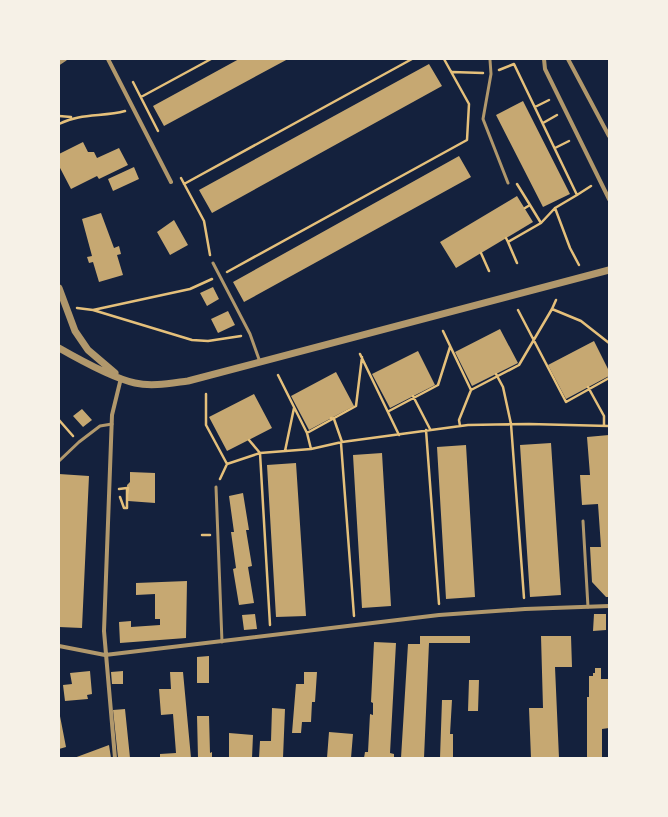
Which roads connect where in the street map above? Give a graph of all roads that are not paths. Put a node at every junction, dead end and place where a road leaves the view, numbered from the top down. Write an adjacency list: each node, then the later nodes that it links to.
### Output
1 (65, 59): 6 (street)
2 (108, 59): 8 (street)
3 (489, 59): 9 (lane)
4 (544, 59): 10 (street)
5 (568, 59): 7 (street)
6 (59, 63)
7 (609, 136)
8 (170, 182)
9 (508, 183)
10 (609, 199)
11 (213, 263): 15 (lane)
12 (609, 270): 15 (street)
13 (59, 288): 16 (street)
14 (59, 348): 16 (street)
15 (260, 362): 16 (street)
16 (121, 378): 17 (street)
17 (112, 424): 18 (lane); 25 (street)
18 (59, 461)
19 (216, 487): 23 (lane)
20 (583, 521): 22 (lane)
21 (609, 606): 22 (street)
22 (588, 607): 23 (street)
23 (222, 642): 25 (street)
24 (59, 646): 25 (street)
25 (106, 655): 26 (street)
26 (115, 758)

